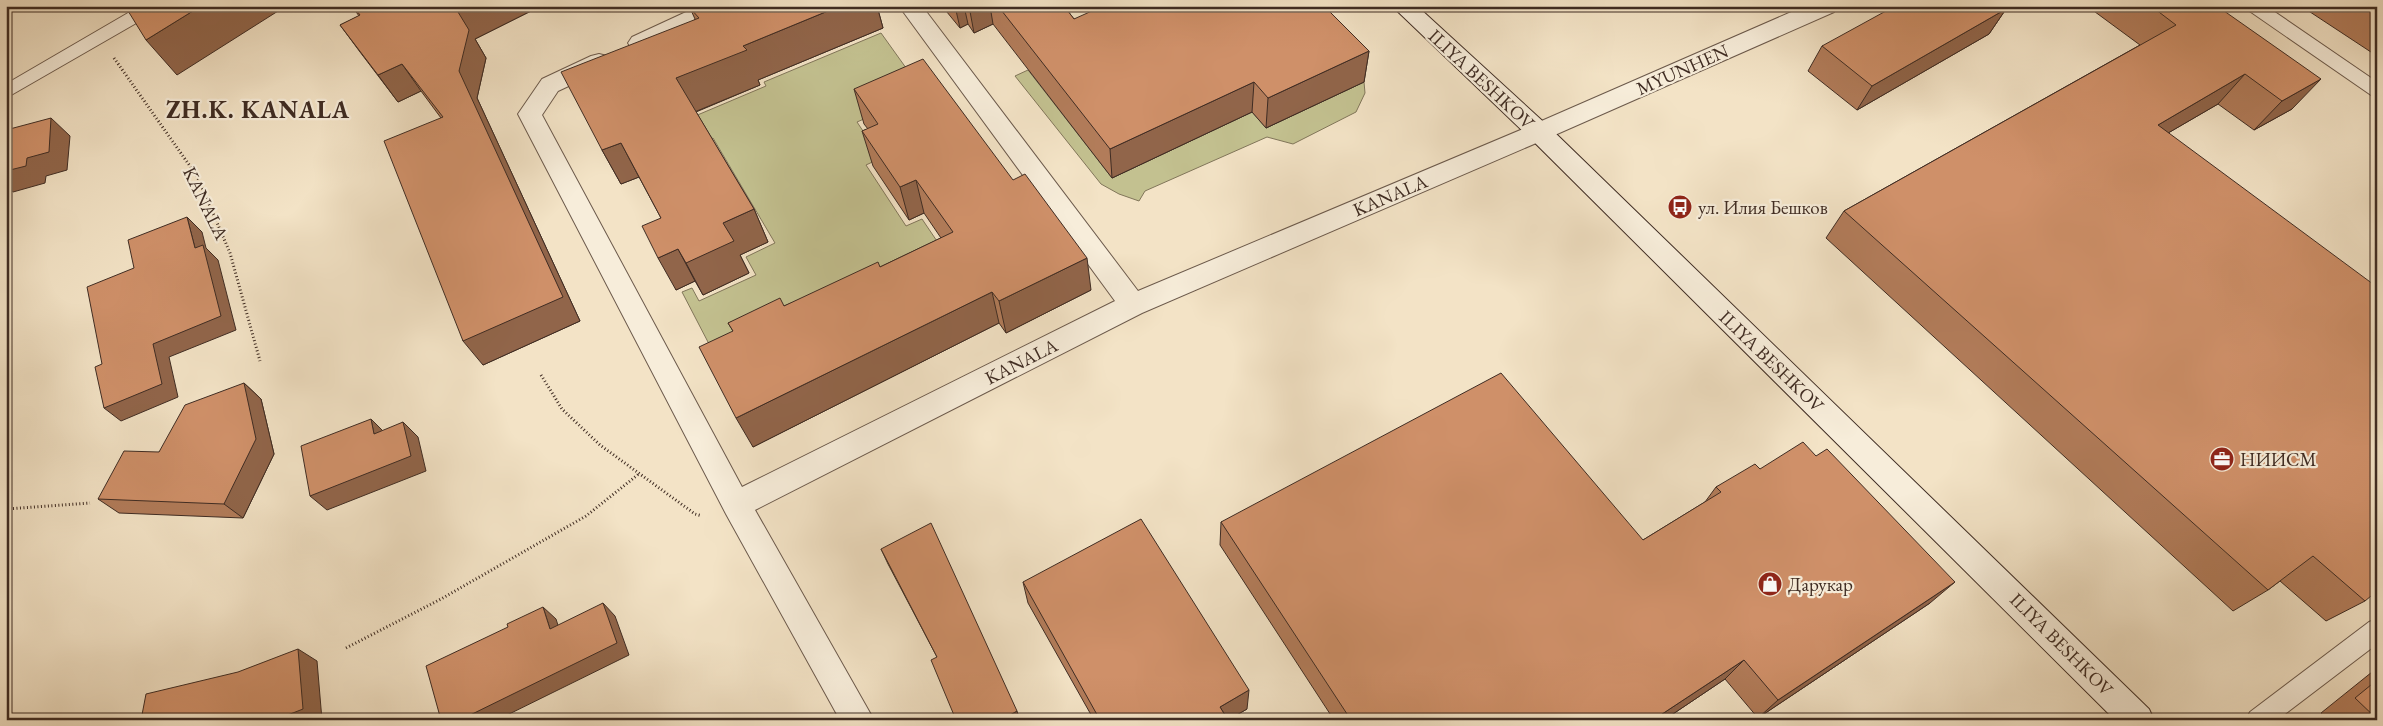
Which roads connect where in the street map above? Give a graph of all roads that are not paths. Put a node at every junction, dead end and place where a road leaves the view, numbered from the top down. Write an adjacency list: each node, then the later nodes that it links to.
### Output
1 (153, 6): 8 (lane)
2 (720, 6): 11 (street)
3 (910, 6): 10 (street)
4 (1403, 6): 9 (street, ILIYA BESHKOV)
5 (1826, 6): 9 (street, MYUNHEN)
6 (2254, 6): 7 (lane)
7 (2377, 91)
8 (6, 92)
9 (1539, 132): 10 (street, KANALA); 14 (street, ILIYA BESHKOV)
10 (1133, 304): 11 (street, KANALA)
11 (743, 516): 13 (street)
12 (2377, 630): 15 (lane)
13 (858, 720)
14 (2138, 720)
15 (2258, 720)

